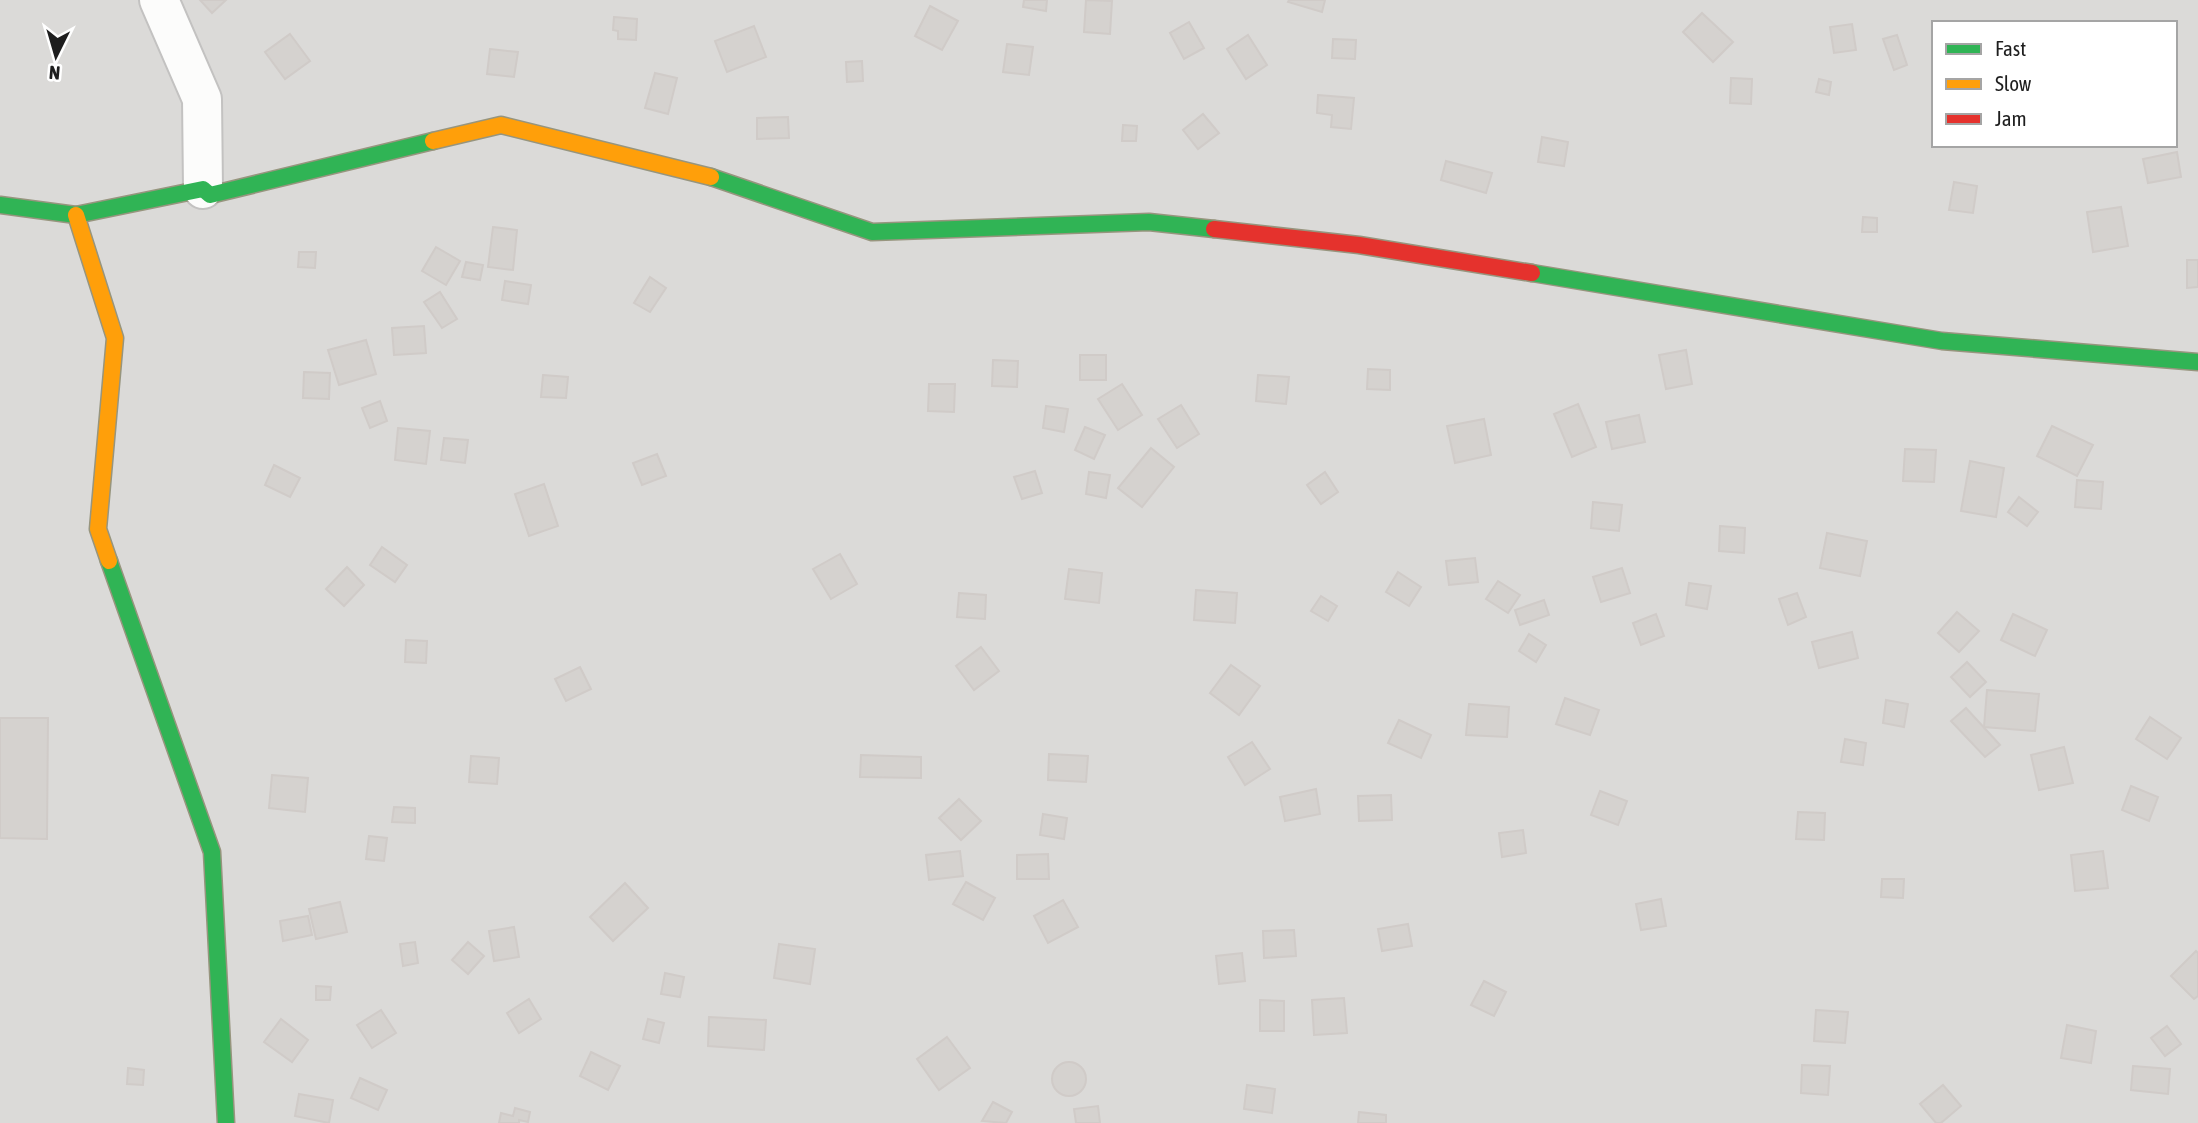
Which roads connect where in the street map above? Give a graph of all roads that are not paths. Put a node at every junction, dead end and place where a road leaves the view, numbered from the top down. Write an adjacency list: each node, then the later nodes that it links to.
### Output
1 (159, 0): 2 (street)
2 (203, 189): 4 (street); 5 (street)
3 (0, 205): 4 (street)
4 (76, 215): 6 (street)
5 (2198, 362)
6 (226, 1123)

